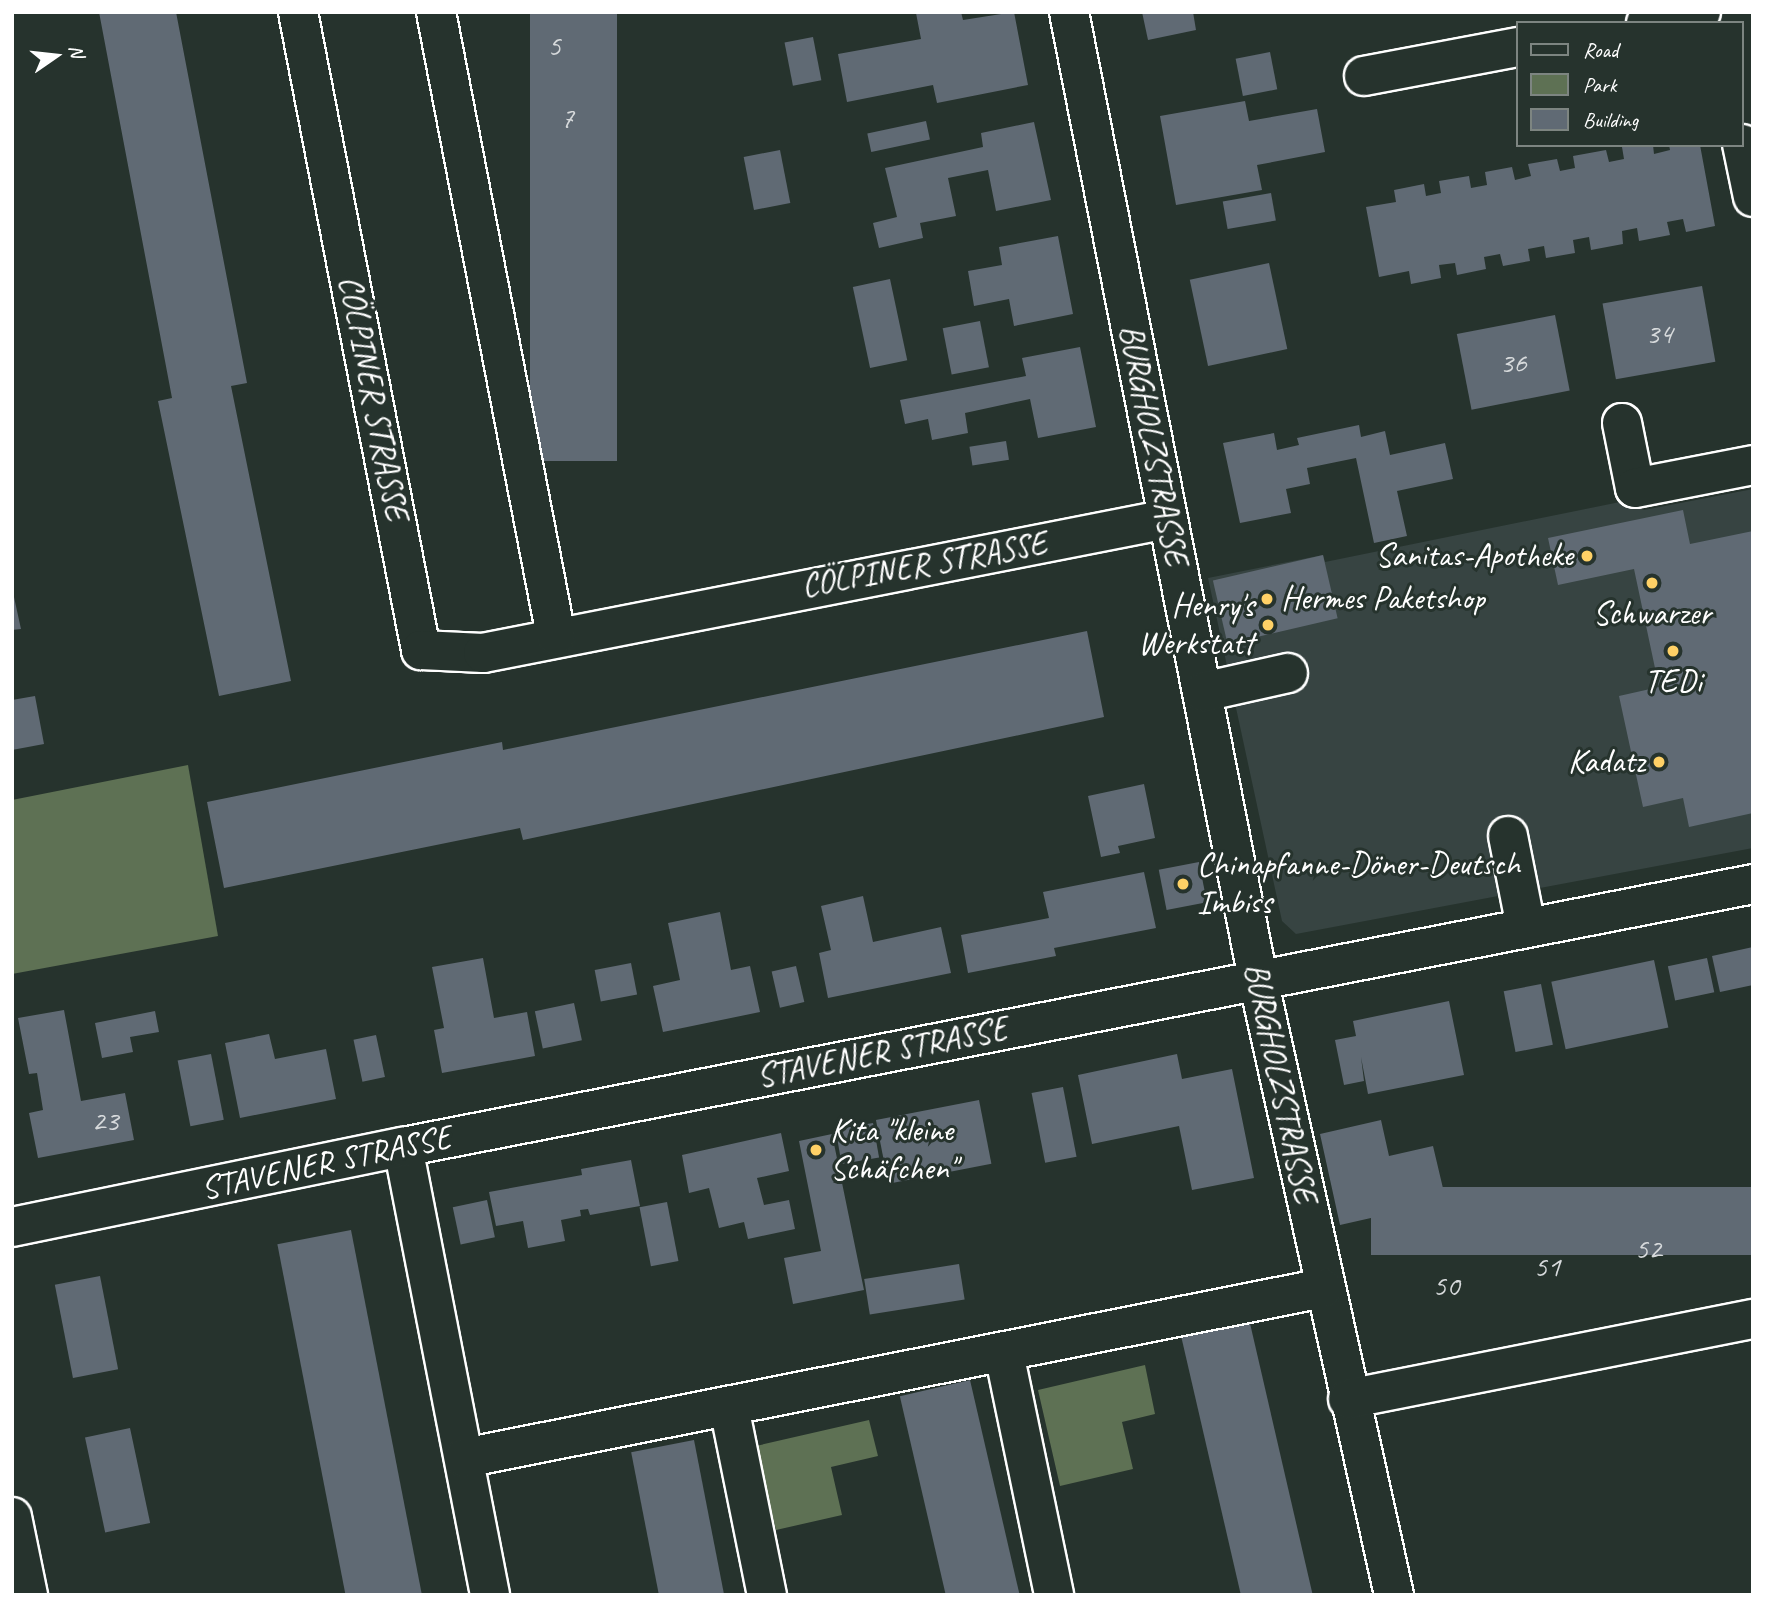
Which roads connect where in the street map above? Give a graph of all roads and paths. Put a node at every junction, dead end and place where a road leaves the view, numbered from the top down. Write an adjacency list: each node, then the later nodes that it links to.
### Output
1 (298, 12): 13 (street, CÖLPINER STRASSE)
2 (436, 12): 13 (street)
3 (1069, 12): 12 (street, BURGHOLZSTRASSE)
4 (1702, 12): 5 (street)
5 (1656, 21)
6 (1516, 47): 7 (street)
7 (1364, 76)
8 (1743, 147): 9 (street)
9 (1753, 197)
10 (1622, 423): 11 (street)
11 (1753, 465)
12 (1168, 519): 13 (street, CÖLPINER STRASSE); 15 (street, BURGHOLZSTRASSE)
13 (556, 636)
14 (1288, 673): 15 (street)
15 (1203, 692): 19 (street, BURGHOLZSTRASSE)
16 (1508, 836): 18 (street)
17 (1753, 884): 18 (street, STAVENER STRASSE)
18 (1526, 928): 19 (street, STAVENER STRASSE)
19 (1258, 979): 20 (street, STAVENER STRASSE); 22 (street, BURGHOLZSTRASSE)
20 (403, 1147): 21 (street, STAVENER STRASSE); 27 (street)
21 (12, 1227)
22 (1323, 1288): 24 (street); 25 (street, BURGHOLZSTRASSE)
23 (1753, 1319): 25 (street)
24 (1004, 1353): 26 (street); 32 (street)
25 (1348, 1399): 33 (street, BURGHOLZSTRASSE)
26 (729, 1407): 27 (street); 31 (street)
27 (464, 1458): 30 (street)
28 (12, 1517): 29 (street)
29 (28, 1595)
30 (490, 1595)
31 (767, 1595)
32 (1054, 1595)
33 (1394, 1595)

